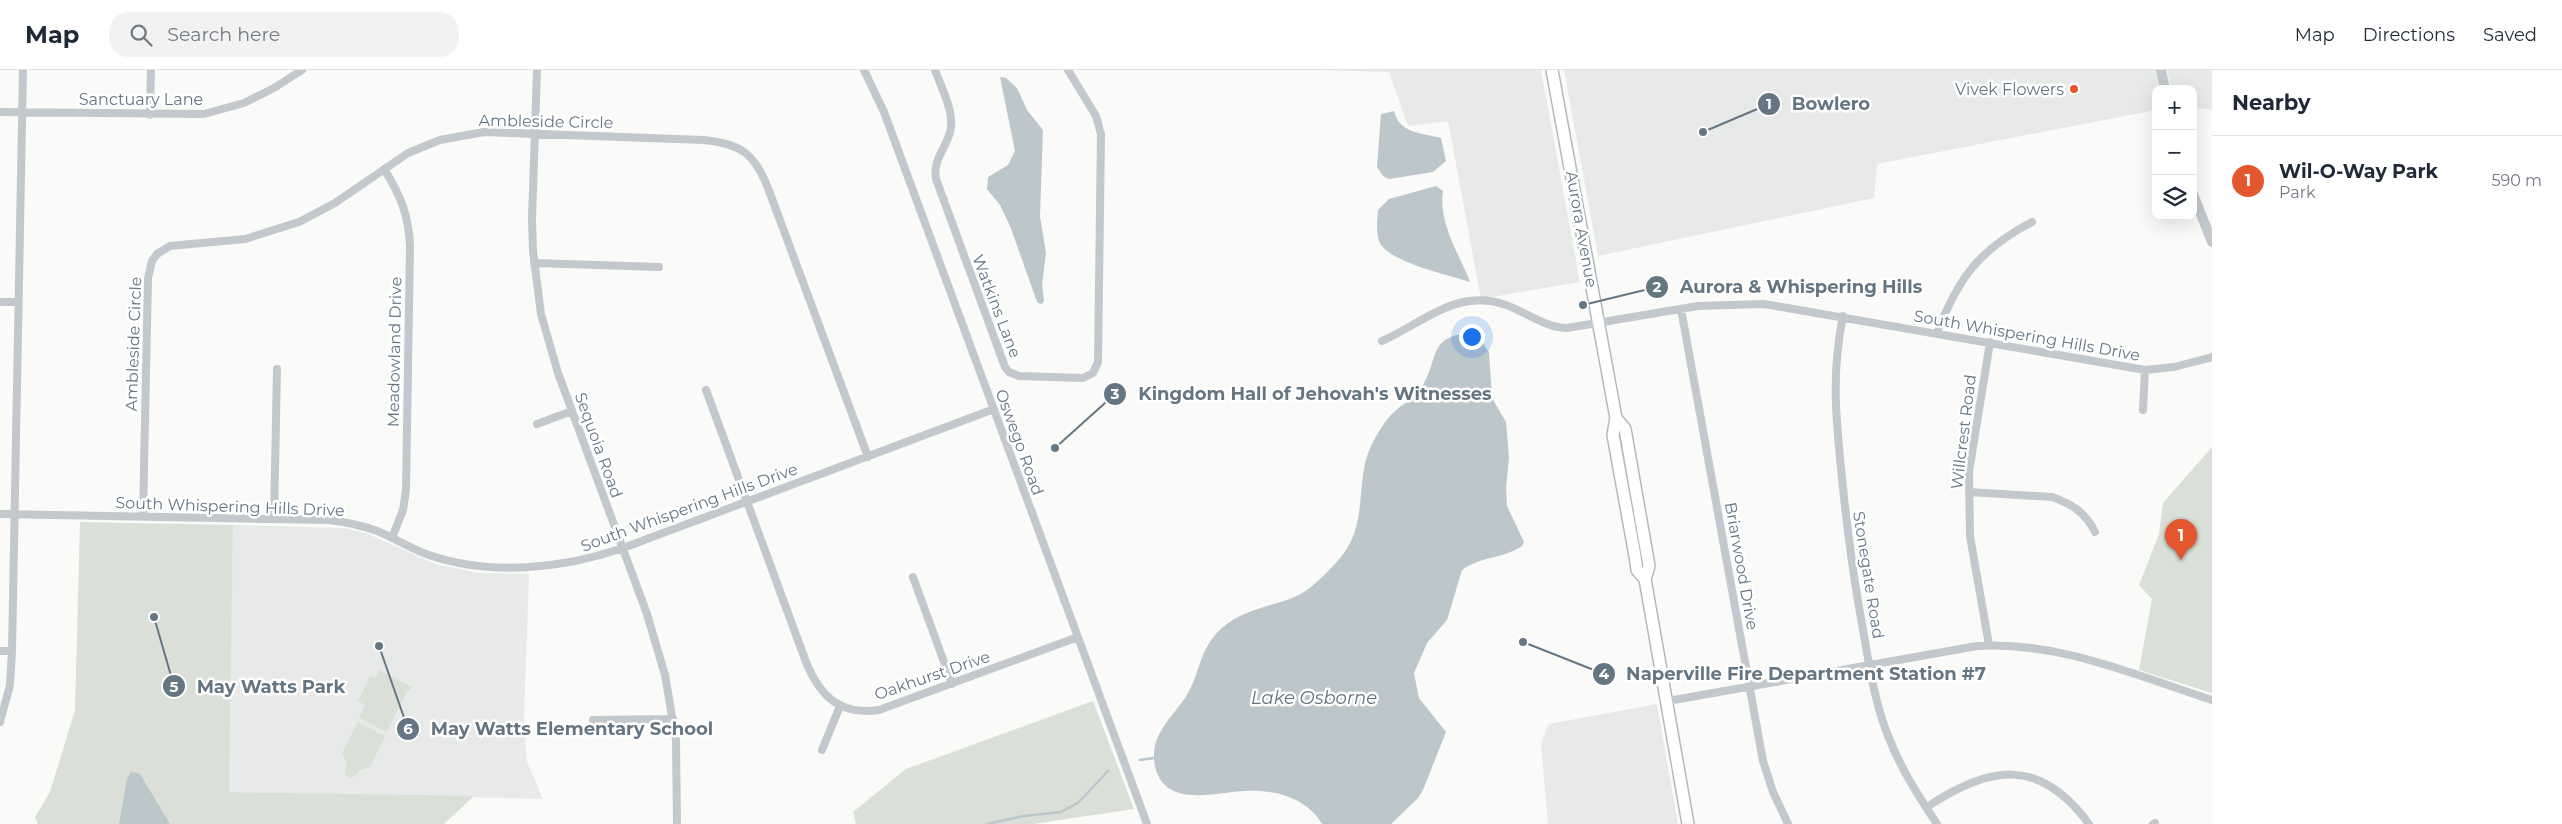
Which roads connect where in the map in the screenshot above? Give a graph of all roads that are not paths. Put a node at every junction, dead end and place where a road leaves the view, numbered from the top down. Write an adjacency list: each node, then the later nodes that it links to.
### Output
1 (23, 70): 12 (street)
2 (151, 70): 13 (street)
3 (302, 70): 13 (street, Sanctuary Lane)
4 (537, 70): 14 (street, Sequoia Road)
5 (864, 70): 33 (street, Oswego Road)
6 (935, 70): 7 (street, Watkins Lane)
7 (1068, 70)
8 (1552, 70): 25 (main road, Aurora Avenue)
9 (2161, 70): 10 (street)
10 (2164, 85)
11 (0, 112): 12 (street, Sanctuary Lane)
12 (21, 112): 13 (street, Sanctuary Lane); 22 (street)
13 (150, 115)
14 (535, 133): 15 (street, Ambleside Circle); 19 (street, Sequoia Road); 37 (street, Ambleside Circle)
15 (384, 169): 42 (street, Ambleside Circle); 45 (street, Meadowland Drive)
16 (2197, 204): 18 (street)
17 (2032, 222): 26 (street)
18 (2212, 242)
19 (534, 263): 20 (street); 35 (street, Sequoia Road)
20 (659, 267)
21 (0, 302): 22 (street)
22 (18, 302): 41 (street)
23 (1682, 309): 24 (street, South Whispering Hills Drive); 25 (street, South Whispering Hills Drive); 54 (street, Briarwood Drive)
24 (1842, 316): 26 (street, South Whispering Hills Drive); 52 (street, Stonegate Road)
25 (1600, 324): 27 (street, South Whispering Hills Drive); 56 (main road, Aurora Avenue)
26 (1937, 332): 28 (street, South Whispering Hills Drive)
27 (1382, 341)
28 (1990, 342): 31 (street, South Whispering Hills Drive); 38 (street, Willcrest Road)
29 (2212, 357): 31 (street, South Whispering Hills Drive)
30 (278, 369): 43 (street)
31 (2145, 370): 34 (street)
32 (706, 390): 39 (street, Oakhurst Drive)
33 (994, 409): 37 (street, South Whispering Hills Drive); 48 (street, Oswego Road)
34 (2143, 410)
35 (572, 411): 36 (street); 46 (street, Sequoia Road)
36 (537, 424)
37 (868, 457): 39 (street, South Whispering Hills Drive)
38 (1969, 492): 44 (street); 49 (street, Willcrest Road)
39 (747, 501): 46 (street, South Whispering Hills Drive); 57 (street, Oakhurst Drive)
40 (0, 514): 41 (street, South Whispering Hills Drive)
41 (14, 514): 42 (street, South Whispering Hills Drive); 51 (street)
42 (144, 516): 43 (street, South Whispering Hills Drive)
43 (274, 519): 45 (street, South Whispering Hills Drive)
44 (2095, 532)
45 (392, 538): 46 (street, South Whispering Hills Drive)
46 (623, 548): 59 (street, Sequoia Road)
47 (913, 578): 53 (street)
48 (1078, 637): 53 (street, Oakhurst Drive); 65 (street, Oswego Road)
49 (1989, 645): 52 (street); 55 (street)
50 (0, 651): 51 (street)
51 (12, 651): 60 (street)
52 (1870, 665): 54 (street); 62 (street, Stonegate Road)
53 (952, 684): 57 (street, Oakhurst Drive)
54 (1750, 686): 56 (street); 66 (street, Briarwood Drive)
55 (2212, 700)
56 (1668, 701): 63 (main road, Aurora Avenue)
57 (840, 706): 61 (street)
58 (593, 720): 59 (street)
59 (673, 720): 64 (street, Sequoia Road)
60 (0, 722)
61 (822, 750)
62 (1927, 807): 67 (street, Stonegate Road); 68 (street)
63 (1689, 823)
64 (677, 824)
65 (1147, 824)
66 (1788, 824)
67 (1937, 824)
68 (2089, 824)

